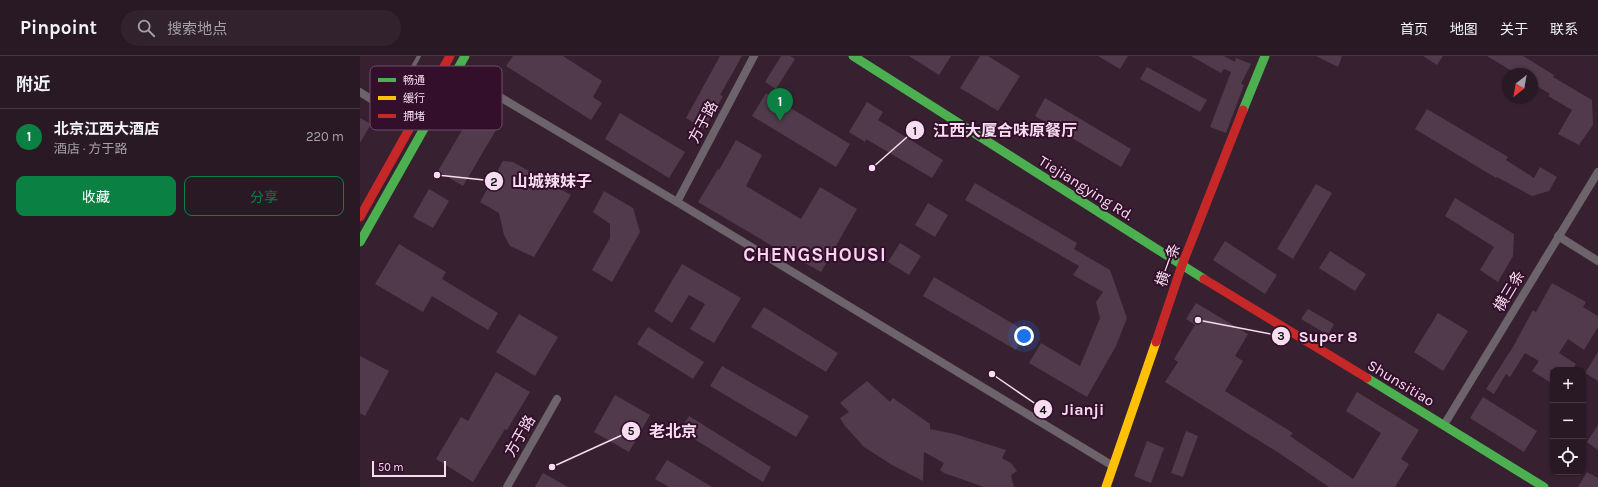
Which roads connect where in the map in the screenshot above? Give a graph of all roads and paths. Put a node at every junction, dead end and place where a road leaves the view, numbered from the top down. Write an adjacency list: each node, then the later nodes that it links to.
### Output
1 (419, 56): 7 (lane)
2 (450, 56): 8 (street)
3 (465, 56): 9 (street)
4 (754, 56): 16 (street, 方于路)
5 (853, 56): 21 (street, Tiejiangying Rd.)
6 (1265, 56): 21 (street, 横一条)
7 (413, 66)
8 (444, 66)
9 (459, 66)
10 (360, 92): 11 (street)
11 (370, 98)
12 (502, 98): 16 (street)
13 (409, 130): 17 (street)
14 (423, 130): 19 (street)
15 (1598, 172): 18 (street, 横三条)
16 (677, 202): 24 (street)
17 (360, 217)
18 (1558, 236): 20 (street); 23 (street, 横三条)
19 (360, 242)
20 (1598, 261)
21 (1182, 265): 23 (street, Shunsitiao); 24 (street, 横一条)
22 (557, 399): 25 (street, 方于路)
23 (1444, 425): 27 (street, Shunsitiao)
24 (1113, 466): 26 (street, 横一条)
25 (507, 487)
26 (1106, 487)
27 (1544, 487)

